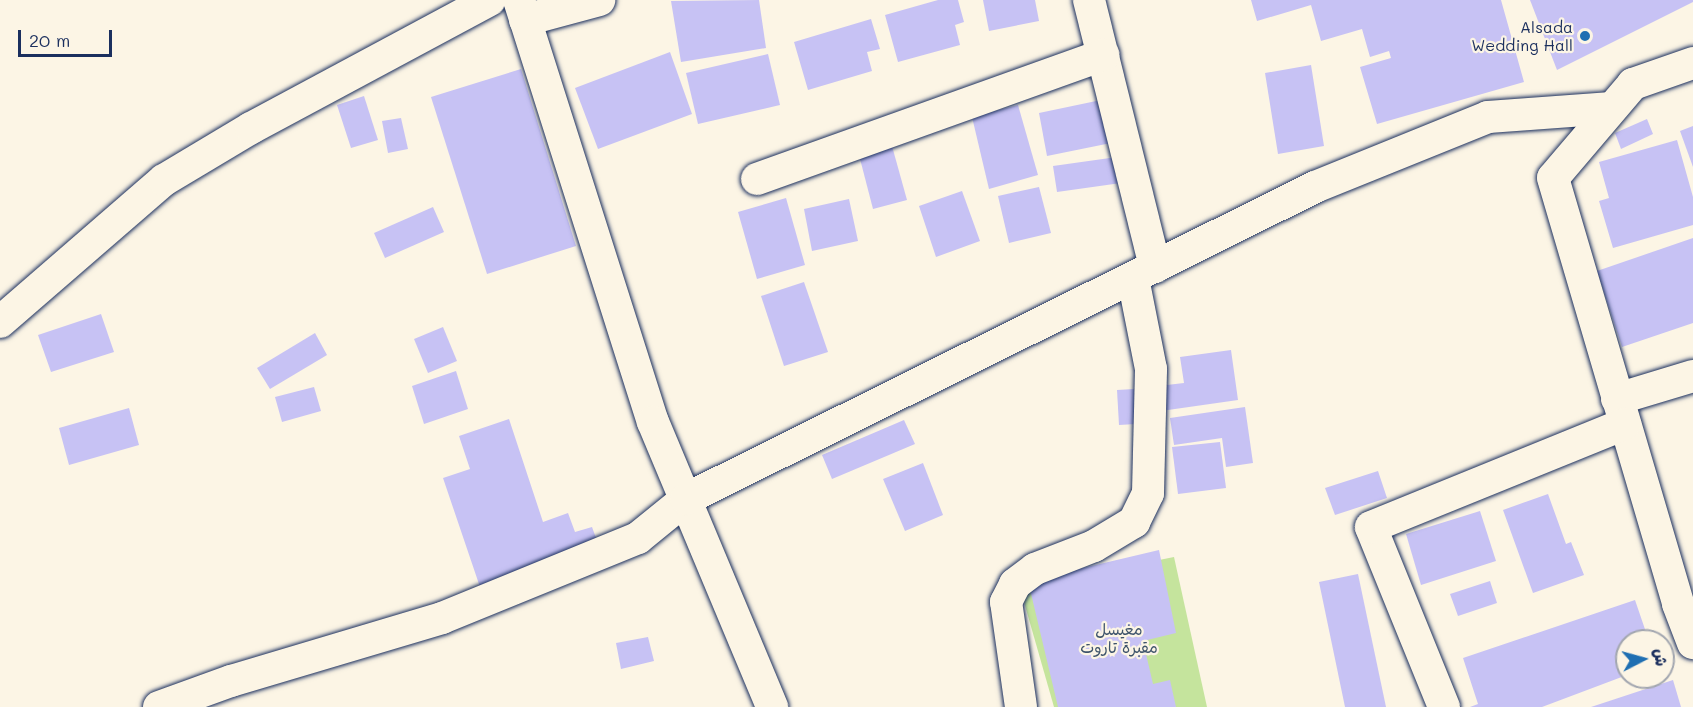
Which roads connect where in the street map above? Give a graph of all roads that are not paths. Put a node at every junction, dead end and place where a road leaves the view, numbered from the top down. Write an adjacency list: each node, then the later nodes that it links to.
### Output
1 (490, 0): 10 (street)
2 (598, 0): 4 (street)
3 (1089, 0): 5 (street)
4 (522, 10): 13 (street)
5 (1102, 55): 8 (street); 9 (street)
6 (1693, 63): 7 (street)
7 (1612, 108): 9 (street); 12 (street)
8 (757, 179)
9 (1144, 272): 13 (street); 17 (street)
10 (0, 322)
11 (1693, 376): 12 (street)
12 (1621, 412): 14 (street); 18 (street)
13 (686, 499): 15 (street); 16 (street)
14 (1693, 643)
15 (159, 707)
16 (772, 707)
17 (1021, 707)
18 (1444, 707)

